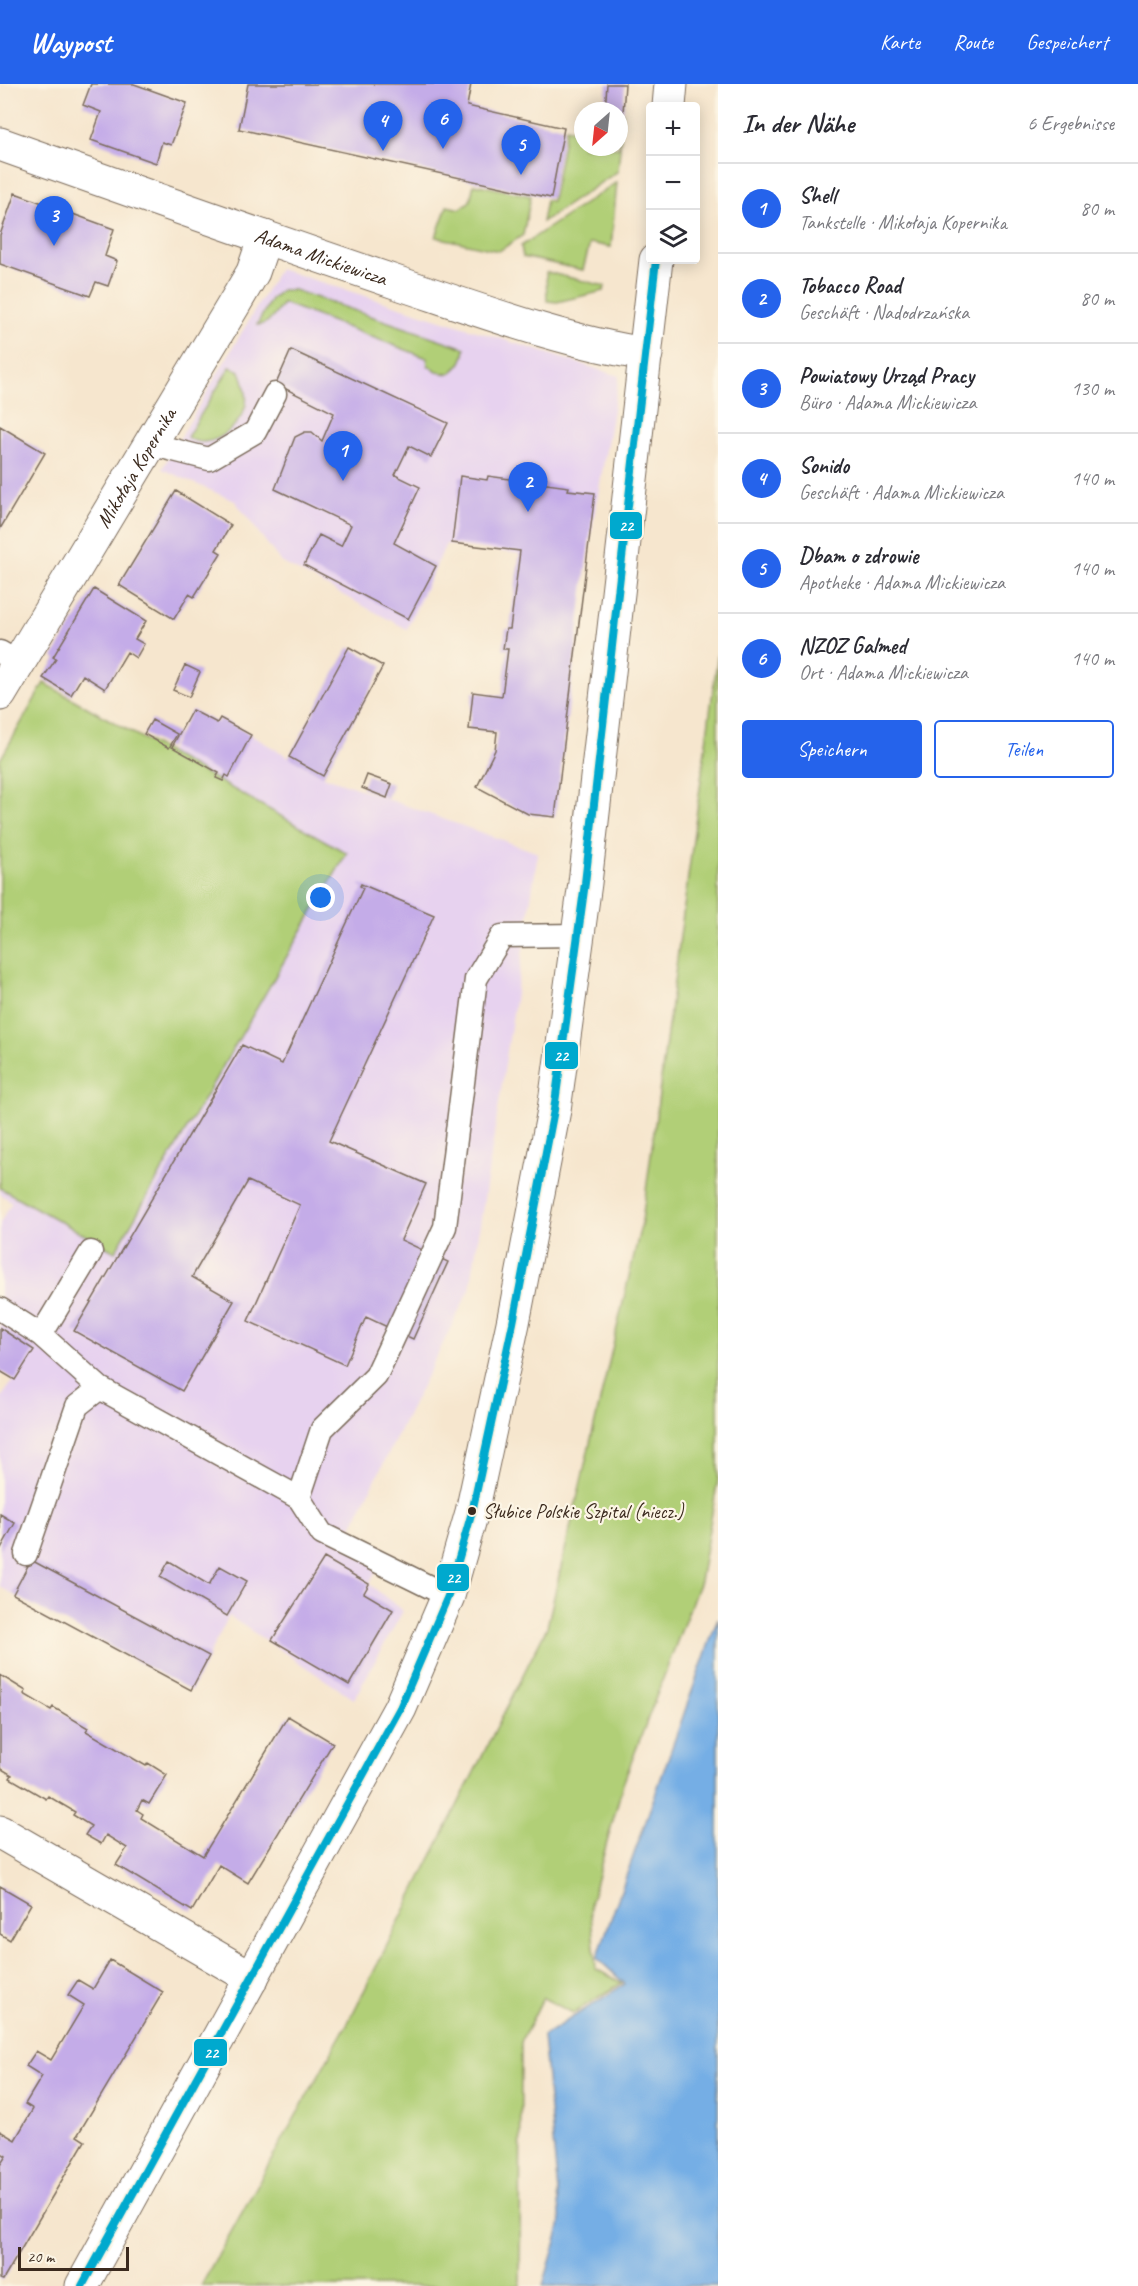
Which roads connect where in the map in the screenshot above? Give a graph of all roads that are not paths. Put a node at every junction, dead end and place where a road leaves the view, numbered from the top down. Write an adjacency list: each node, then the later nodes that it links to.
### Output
1 (671, 84): 2 (street)
2 (669, 102)
3 (0, 144): 4 (street, Adama Mickiewicza)
4 (265, 237): 6 (street, Adama Mickiewicza); 8 (street, Mikołaja Kopernika)
5 (656, 264): 6 (street)
6 (646, 354): 11 (street)
7 (275, 394): 8 (lane)
8 (150, 444): 9 (street, Mikołaja Kopernika)
9 (9, 657): 10 (street, Mikołaja Kopernika)
10 (0, 694)
11 (578, 935): 16 (lane); 18 (street)
12 (91, 1252): 14 (lane)
13 (0, 1309): 14 (lane)
14 (42, 1335): 15 (lane)
15 (100, 1388): 16 (lane); 17 (lane)
16 (299, 1498): 18 (lane)
17 (26, 1554)
18 (448, 1596): 20 (street)
19 (0, 1832): 20 (street)
20 (252, 1978): 21 (street)
21 (82, 2286)

